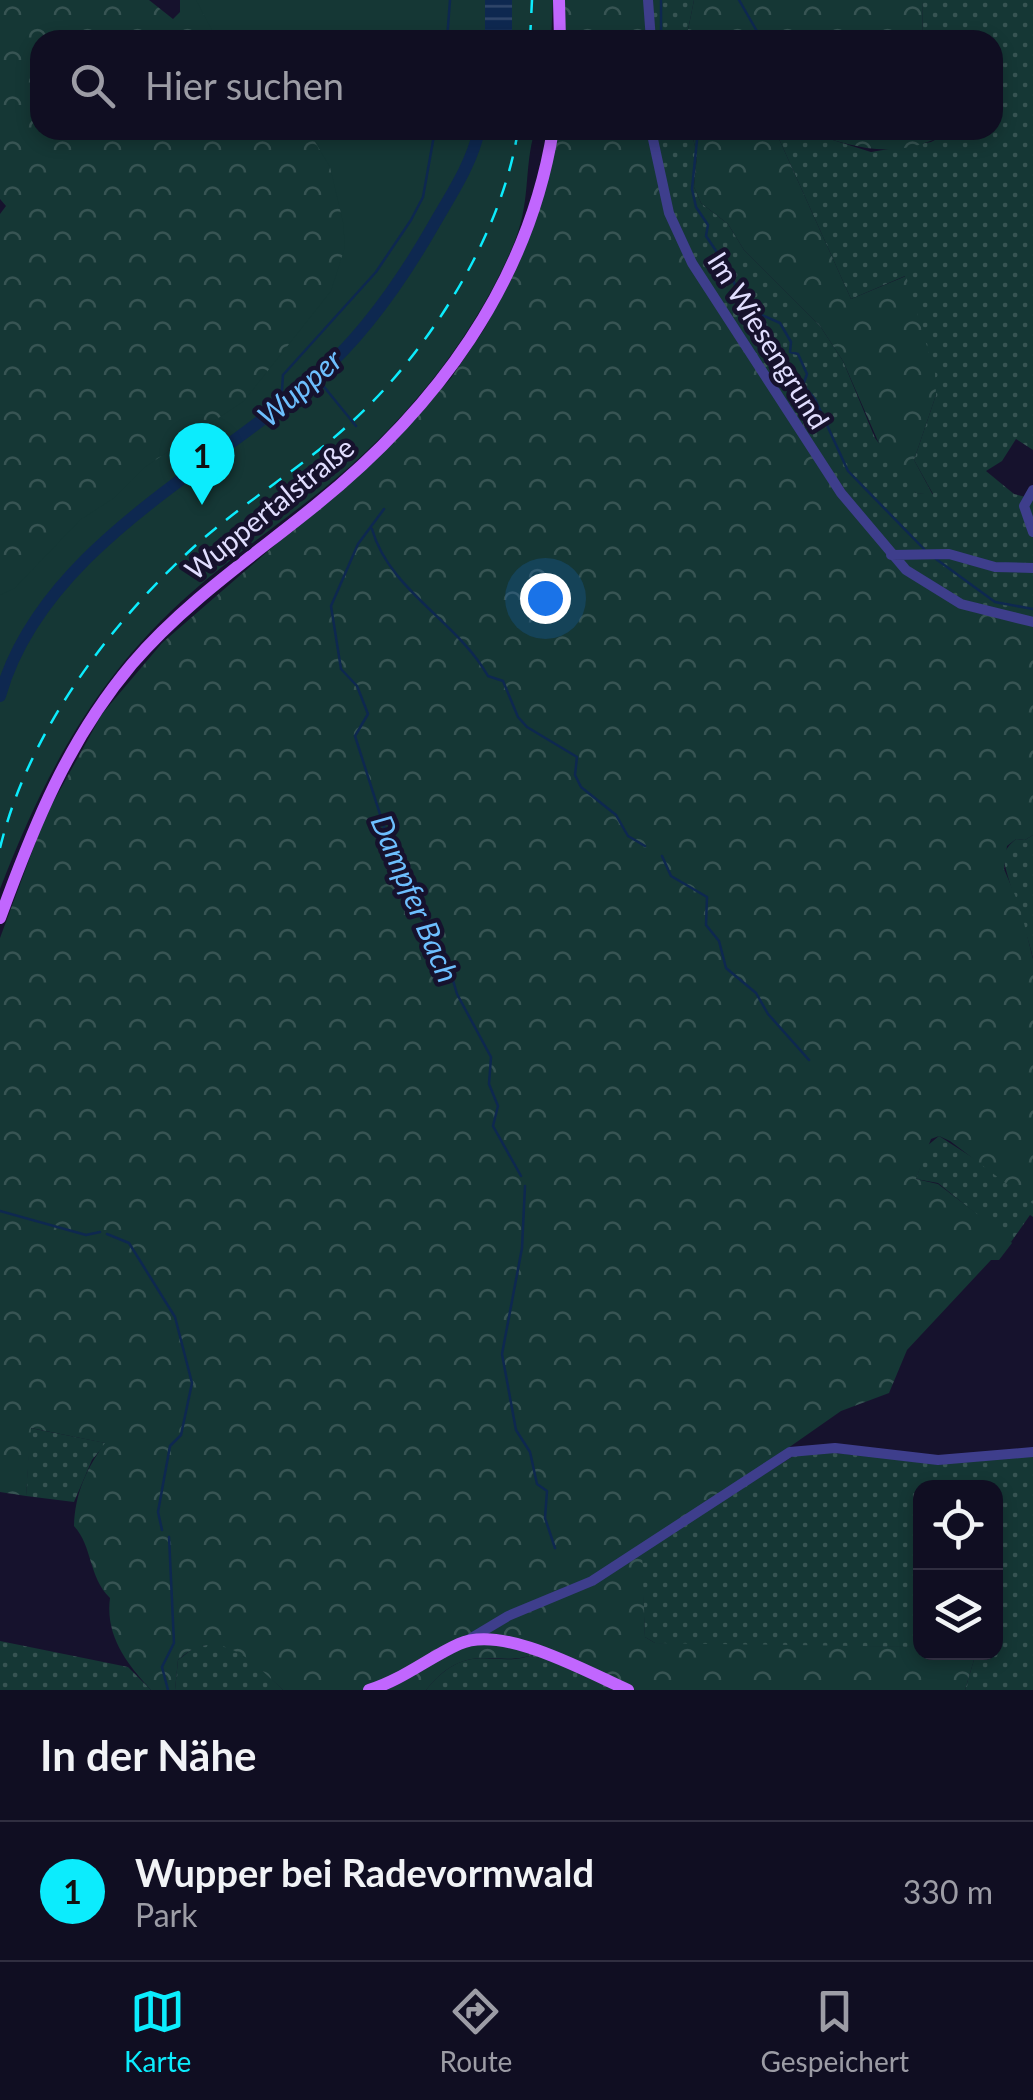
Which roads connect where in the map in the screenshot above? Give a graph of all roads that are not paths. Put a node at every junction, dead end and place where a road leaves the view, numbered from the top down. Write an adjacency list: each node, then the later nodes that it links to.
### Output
1 (559, 0): 3 (main road)
2 (648, 0): 4 (street)
3 (560, 30)
4 (650, 30)
5 (552, 140): 12 (main road, Wuppertalstraße)
6 (653, 140): 9 (street, Im Wiesengrund)
7 (1033, 490): 8 (street)
8 (1033, 532)
9 (890, 555): 10 (street); 11 (street, Im Wiesengrund)
10 (1033, 568)
11 (1033, 622)
12 (0, 918)
13 (1033, 1452): 14 (street)
14 (468, 1641): 15 (main road); 16 (main road)
15 (370, 1690)
16 (628, 1690)

